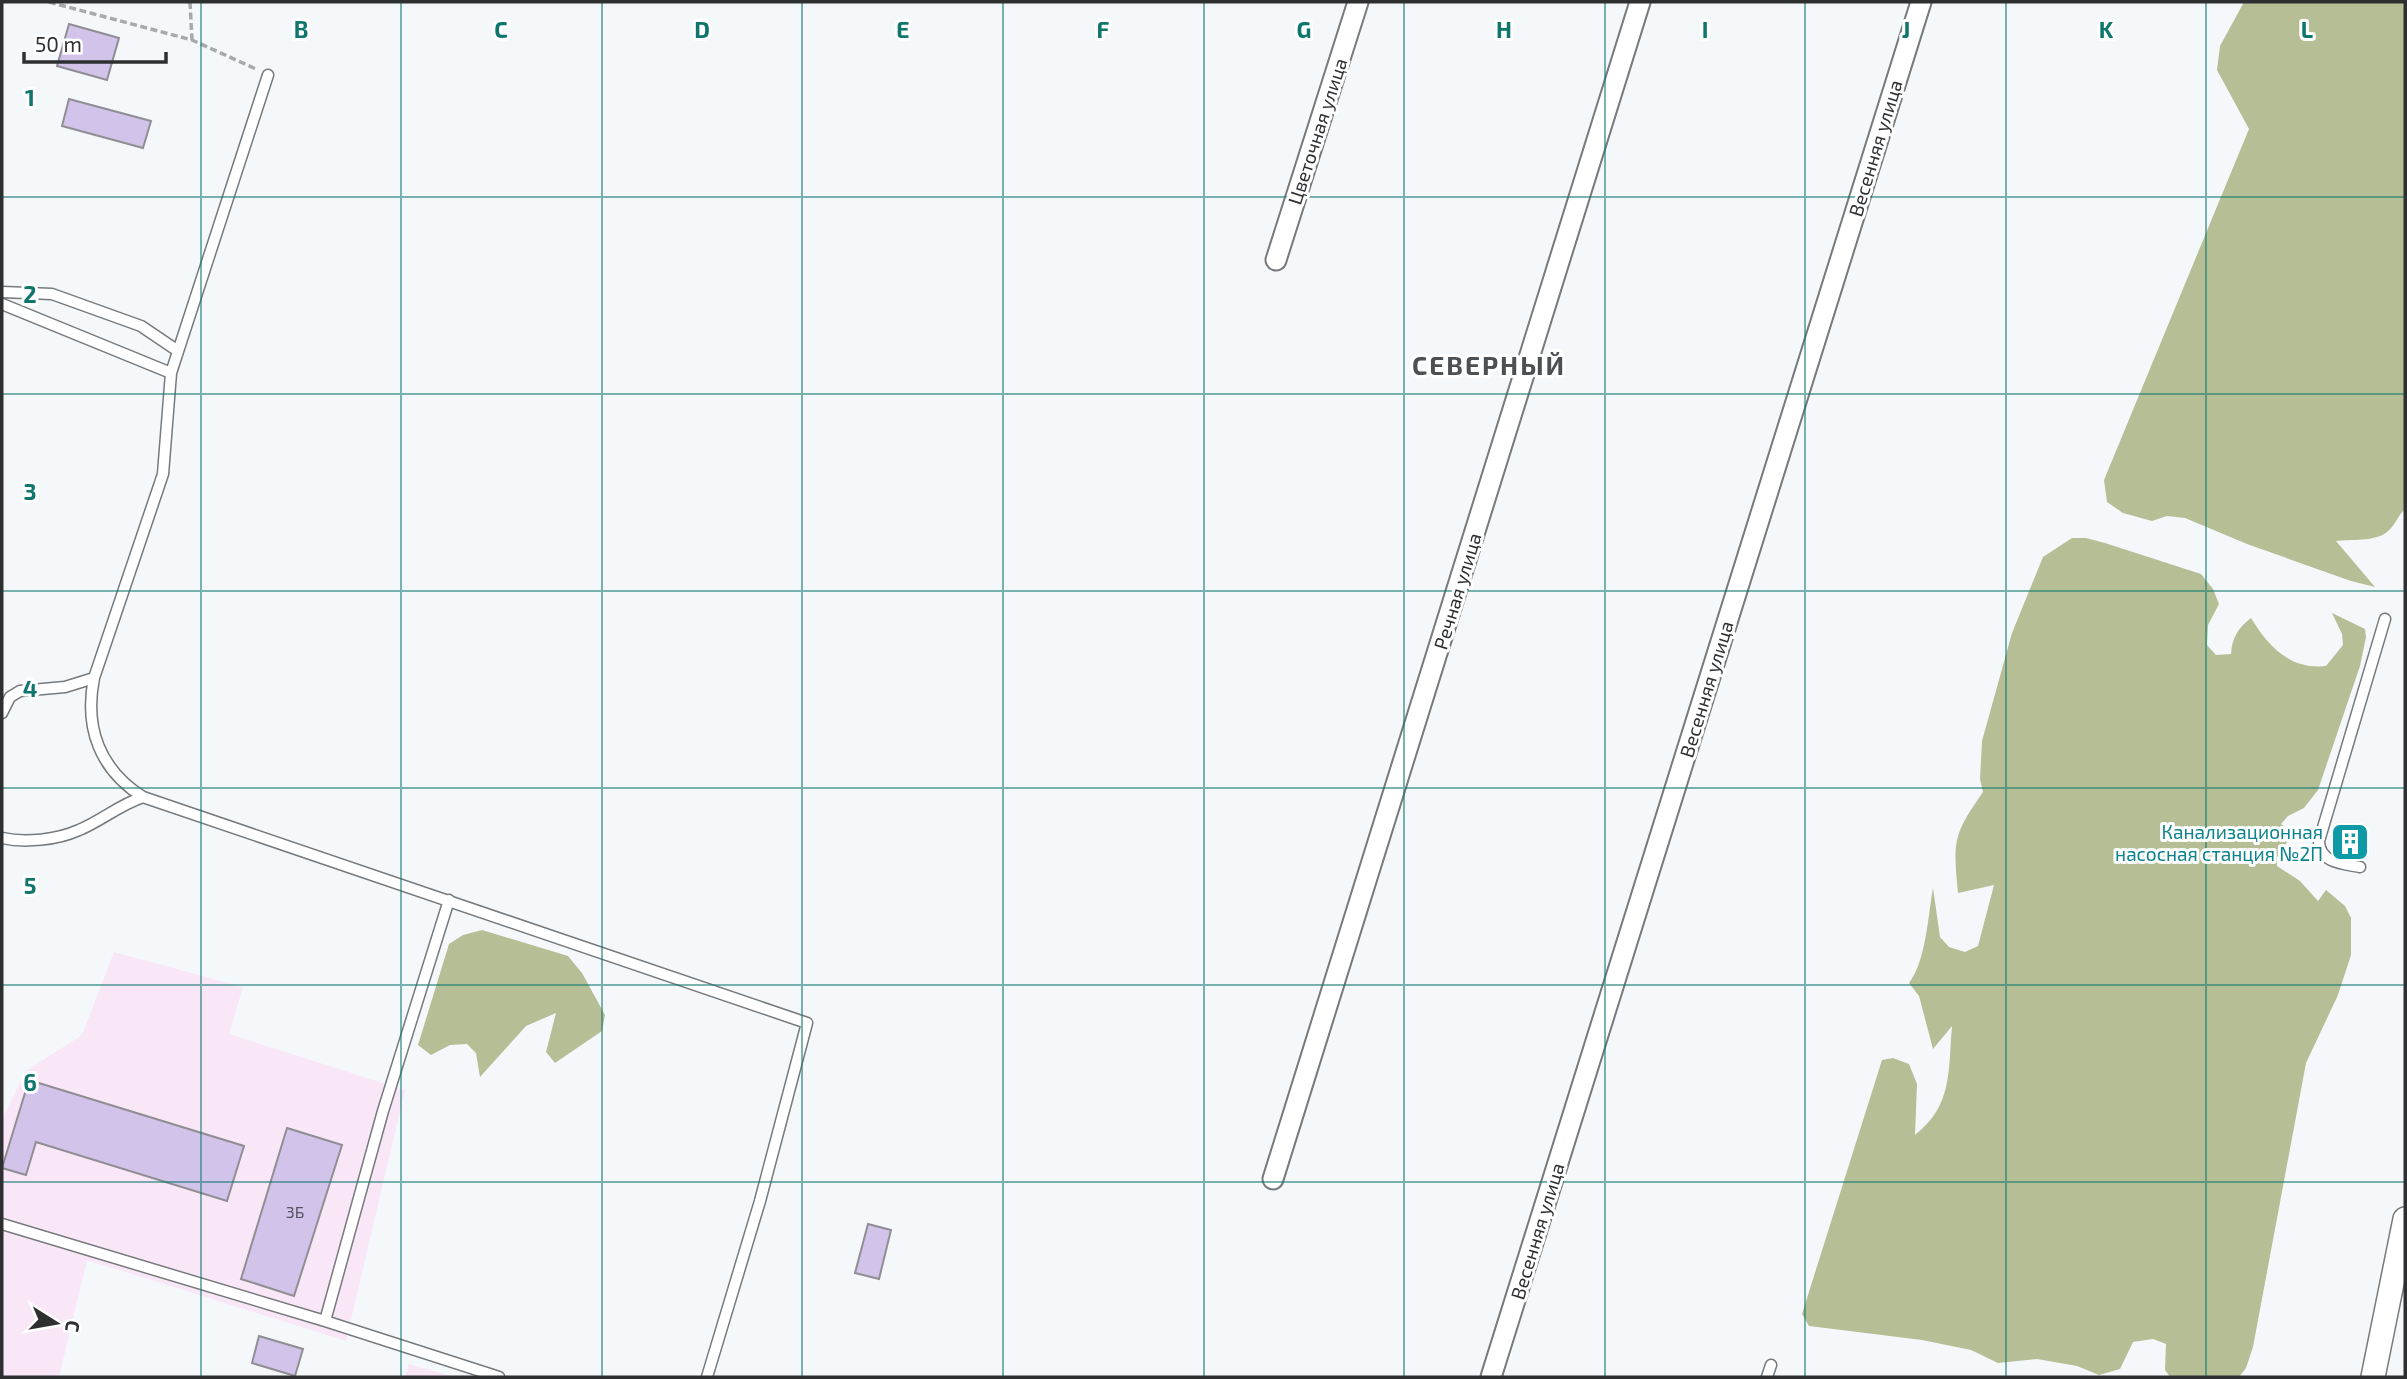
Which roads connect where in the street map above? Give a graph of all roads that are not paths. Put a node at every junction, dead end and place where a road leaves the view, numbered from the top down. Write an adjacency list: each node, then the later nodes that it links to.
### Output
1 (1358, 2): 5 (street, Цветочная улица)
2 (1640, 2): 17 (street, Речная улица)
3 (1921, 2): 24 (street, Весенняя улица)
4 (268, 75): 8 (lane)
5 (1276, 260)
6 (2, 292): 8 (lane)
7 (2, 304): 9 (lane)
8 (178, 351): 9 (lane)
9 (171, 373): 11 (lane)
10 (2385, 618): 15 (lane)
11 (94, 678): 12 (lane); 13 (lane)
12 (2, 713)
13 (143, 797): 14 (lane); 16 (lane)
14 (2, 838)
15 (2360, 867)
16 (449, 900): 20 (lane); 23 (lane)
17 (1273, 1179)
18 (2405, 1219): 26 (street)
19 (2, 1224): 20 (lane)
20 (325, 1321): 22 (lane)
21 (1771, 1365): 25 (lane)
22 (499, 1377)
23 (707, 1377)
24 (1491, 1377)
25 (1767, 1377)
26 (2374, 1377)

